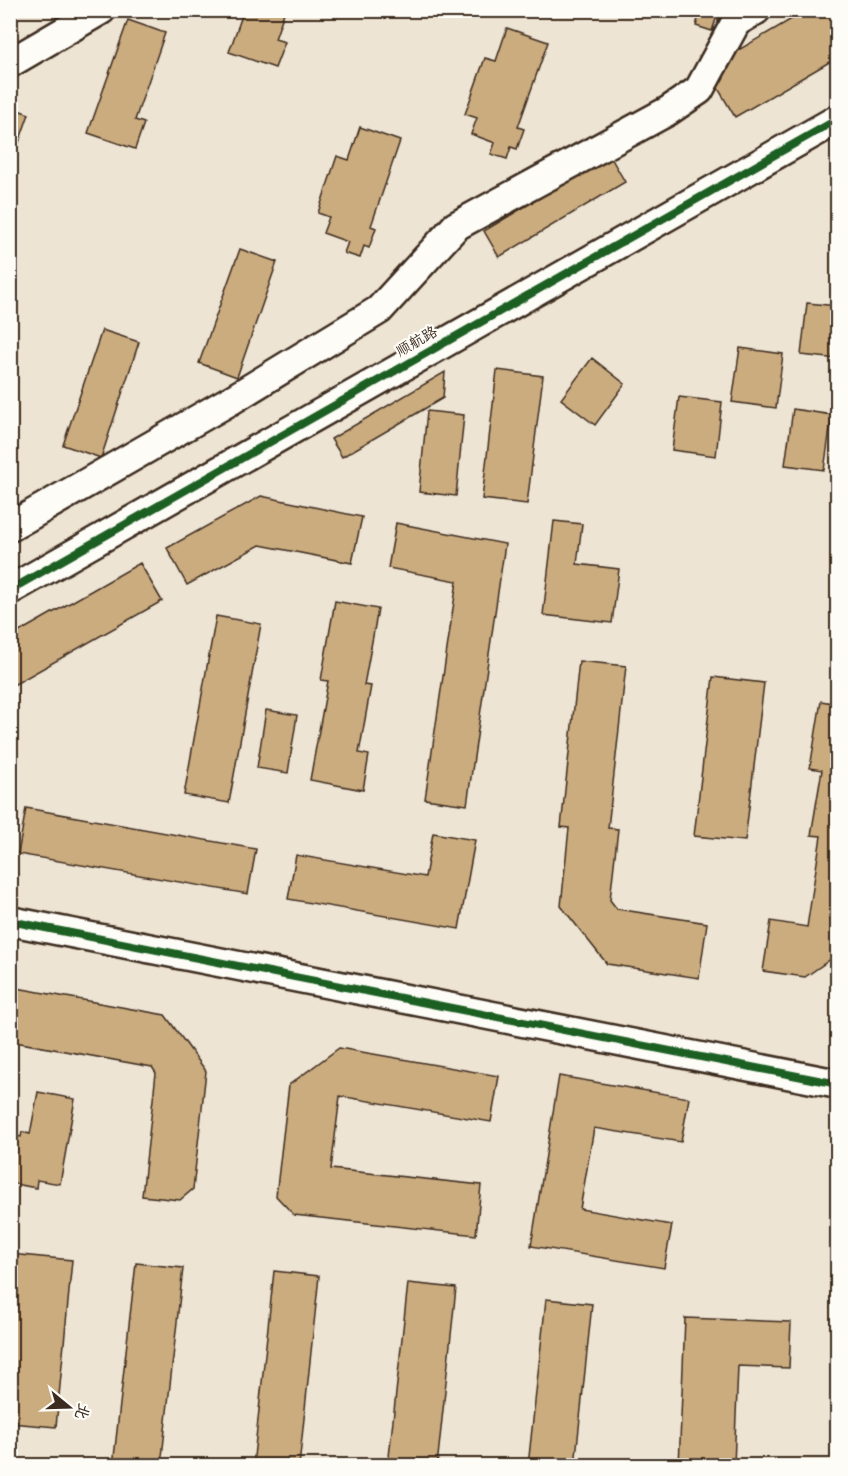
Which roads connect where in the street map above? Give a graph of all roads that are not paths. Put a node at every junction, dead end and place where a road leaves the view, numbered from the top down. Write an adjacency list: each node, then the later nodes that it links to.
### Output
1 (101, 10): 3 (street)
2 (756, 10): 5 (street)
3 (10, 63)
4 (837, 119): 6 (street, 顺航路)
5 (10, 527)
6 (10, 590)
7 (10, 921): 8 (street)
8 (837, 1084)

